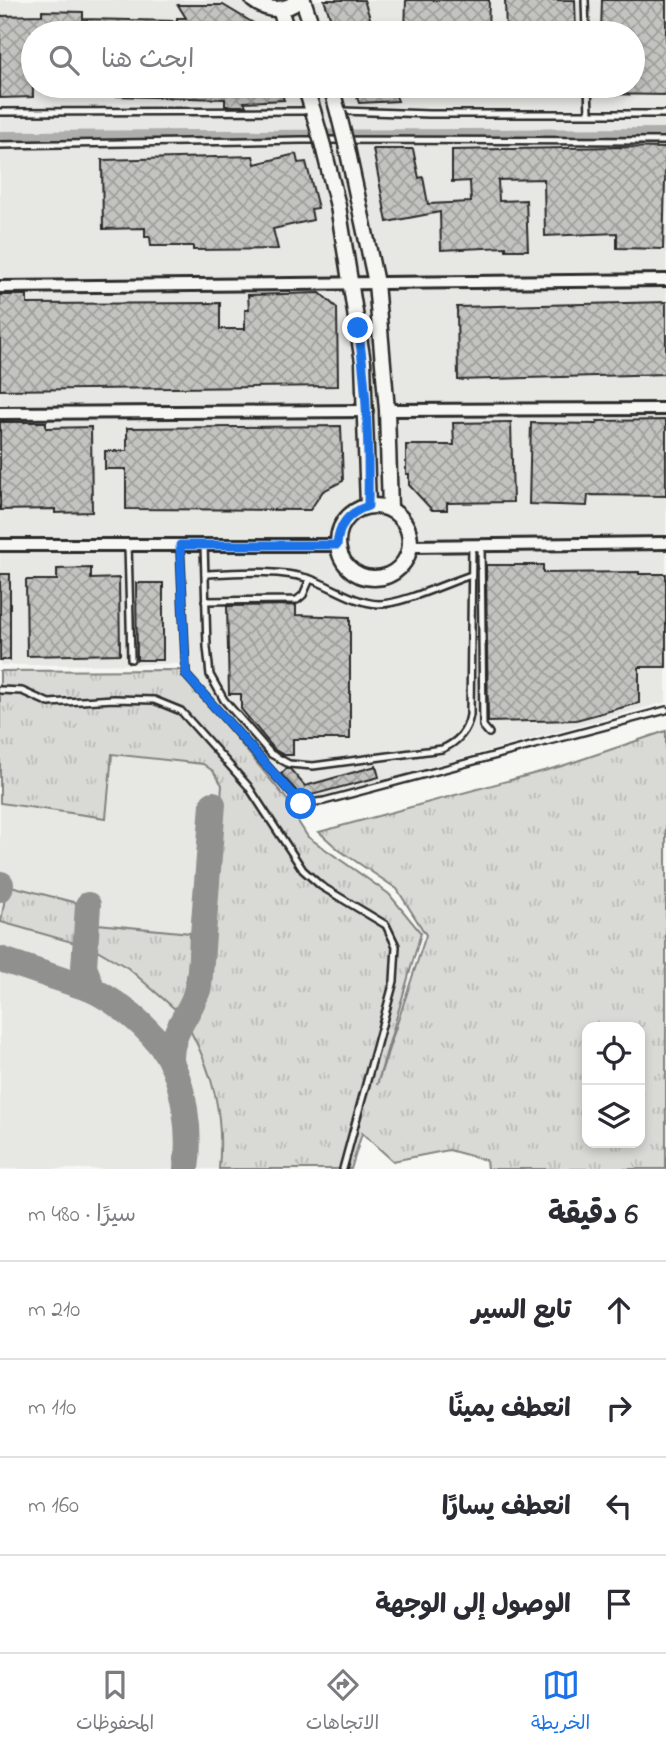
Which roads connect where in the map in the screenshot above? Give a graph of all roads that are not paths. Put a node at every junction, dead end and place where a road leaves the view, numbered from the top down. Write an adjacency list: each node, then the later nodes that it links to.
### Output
1 (253, 0): 4 (street)
2 (301, 0): 4 (street); 6 (street)
3 (585, 0): 7 (lane)
4 (280, 10): 5 (street)
5 (284, 21)
6 (309, 21)
7 (586, 21)
8 (307, 98): 11 (street)
9 (335, 98): 12 (street)
10 (588, 98): 14 (lane)
11 (310, 111): 13 (lane); 20 (street, bridge)
12 (340, 111): 14 (lane); 19 (street, bridge)
13 (0, 112)
14 (589, 113): 15 (lane)
15 (666, 114)
16 (666, 141): 17 (lane)
17 (0, 145)
18 (666, 280): 19 (street)
19 (376, 283): 20 (street); 23 (street)
20 (351, 284): 21 (street); 24 (street)
21 (0, 287)
22 (666, 409): 23 (street)
23 (387, 410): 27 (street)
24 (366, 411): 25 (street); 26 (street)
25 (0, 413)
26 (368, 506): 27 (street); 33 (street)
27 (390, 509): 35 (street)
28 (666, 542): 34 (street)
29 (0, 545): 30 (street)
30 (128, 545): 31 (street); 40 (lane)
31 (180, 545): 32 (street); 42 (lane)
32 (204, 545): 33 (street); 36 (lane)
33 (337, 545): 35 (street)
34 (476, 545): 35 (street); 37 (lane); 43 (lane)
35 (410, 546)
36 (205, 574): 38 (lane); 39 (lane)
37 (471, 575): 38 (lane); 39 (lane)
38 (310, 579): 39 (lane)
39 (205, 601)
40 (131, 659)
41 (0, 690): 44 (lane)
42 (666, 710)
43 (489, 733)
44 (344, 1169)

